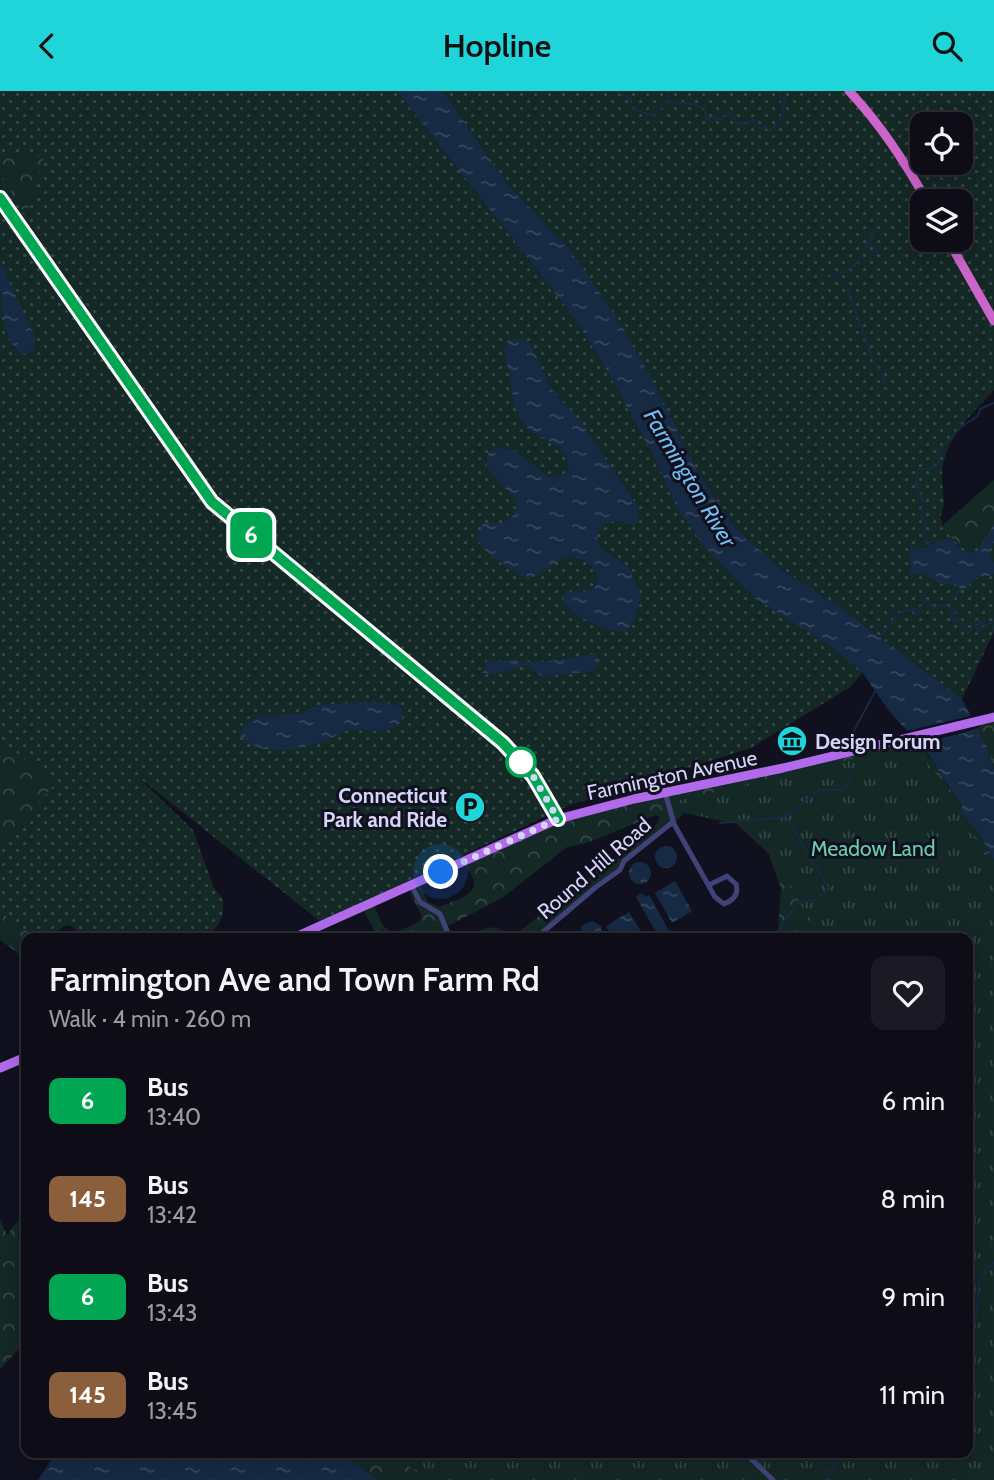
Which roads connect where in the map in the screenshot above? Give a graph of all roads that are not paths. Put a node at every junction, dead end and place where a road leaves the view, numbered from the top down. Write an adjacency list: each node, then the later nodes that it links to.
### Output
1 (849, 91): 2 (highway)
2 (920, 189)
3 (0, 198): 8 (street)
4 (955, 252): 5 (highway)
5 (994, 321)
6 (992, 718): 7 (main road, Farmington Avenue)
7 (665, 792): 8 (main road, Farmington Avenue); 9 (street)
8 (558, 819): 10 (main road, Farmington Avenue)
9 (673, 822): 11 (street); 14 (street, Round Hill Road)
10 (411, 884): 12 (main road, Farmington Avenue); 13 (street)
11 (709, 884): 11 (street)
12 (304, 933)
13 (448, 933)
14 (542, 933)
15 (21, 1059): 16 (main road)
16 (0, 1068)
17 (750, 1458): 18 (street)
18 (774, 1480)

